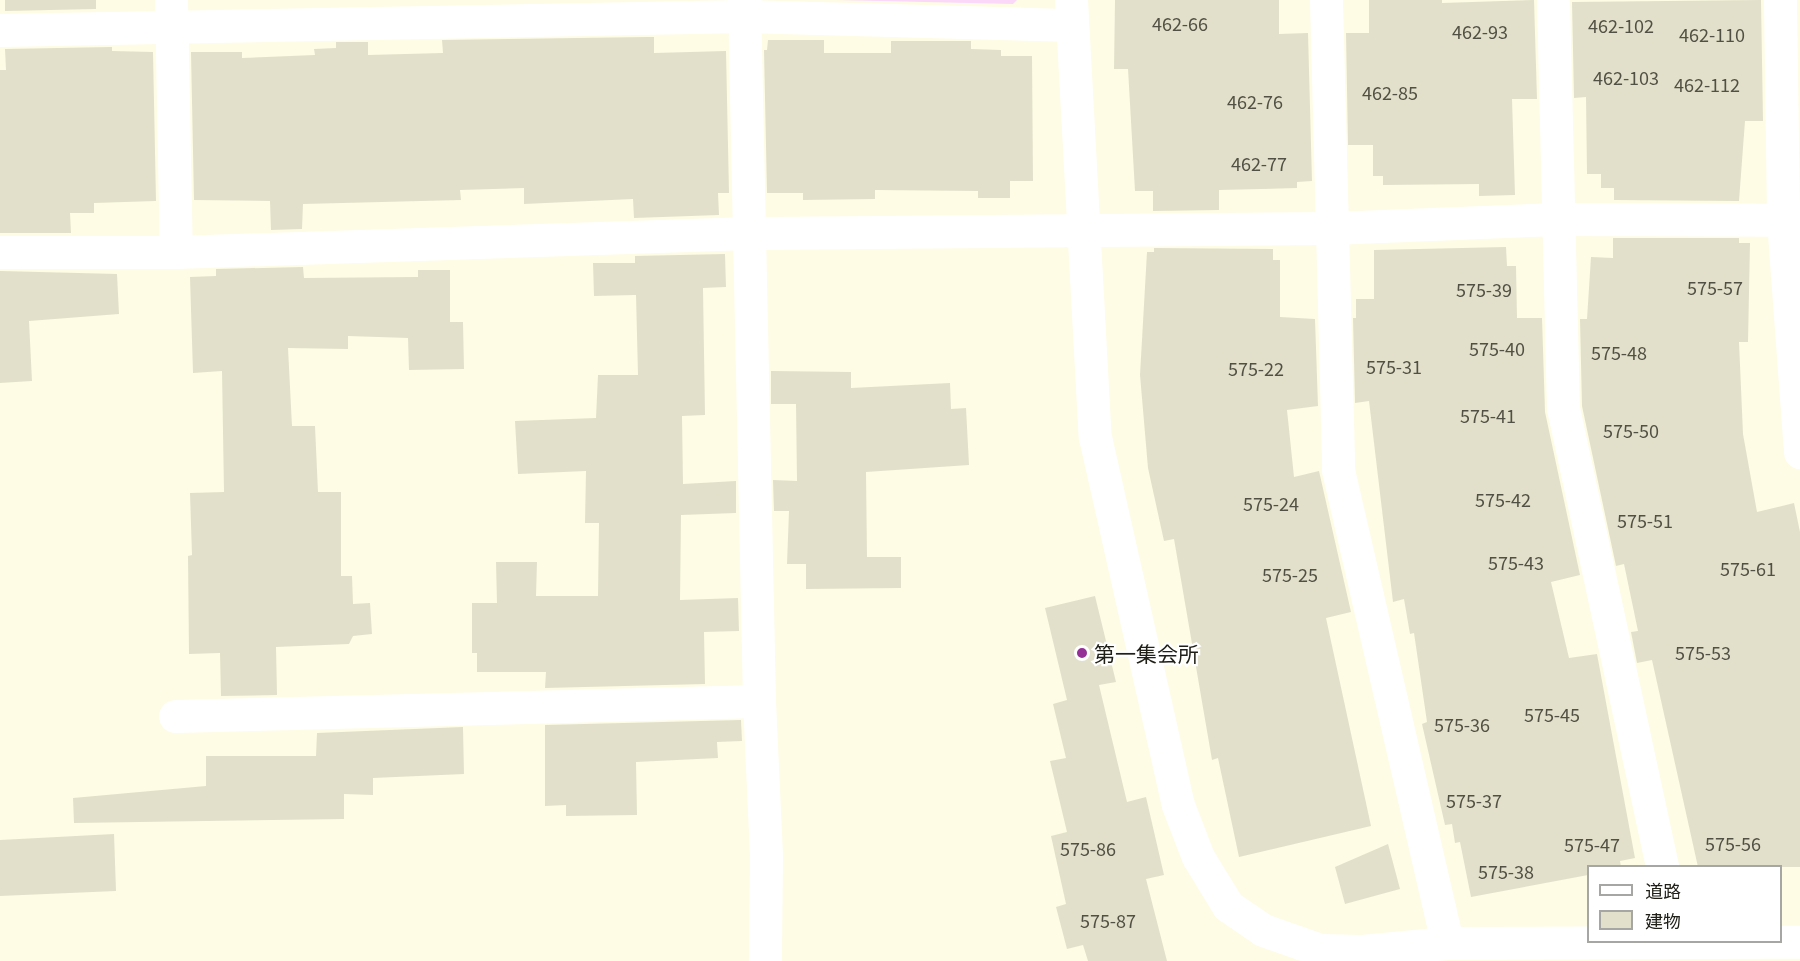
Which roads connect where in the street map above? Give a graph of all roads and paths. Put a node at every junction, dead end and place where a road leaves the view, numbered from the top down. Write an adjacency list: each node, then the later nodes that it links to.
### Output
1 (1326, 0): 10 (street)
2 (1553, 0): 8 (street)
3 (1779, 0): 9 (street)
4 (744, 8): 5 (street); 6 (street); 12 (street)
5 (171, 13): 7 (street); 14 (street)
6 (1072, 13): 11 (street)
7 (0, 30)
8 (1558, 219): 9 (street); 10 (street); 18 (street)
9 (1791, 220): 15 (street)
10 (1332, 228): 11 (street); 21 (street)
11 (1085, 229): 12 (street); 21 (street)
12 (750, 232): 14 (street); 16 (street)
13 (0, 252): 14 (street)
14 (176, 252)
15 (1800, 452)
16 (759, 701): 17 (street); 23 (street)
17 (175, 716)
18 (1662, 865)
19 (1782, 942): 20 (street)
20 (1800, 942)
21 (1448, 943): 22 (street)
22 (1677, 943)
23 (765, 961)

